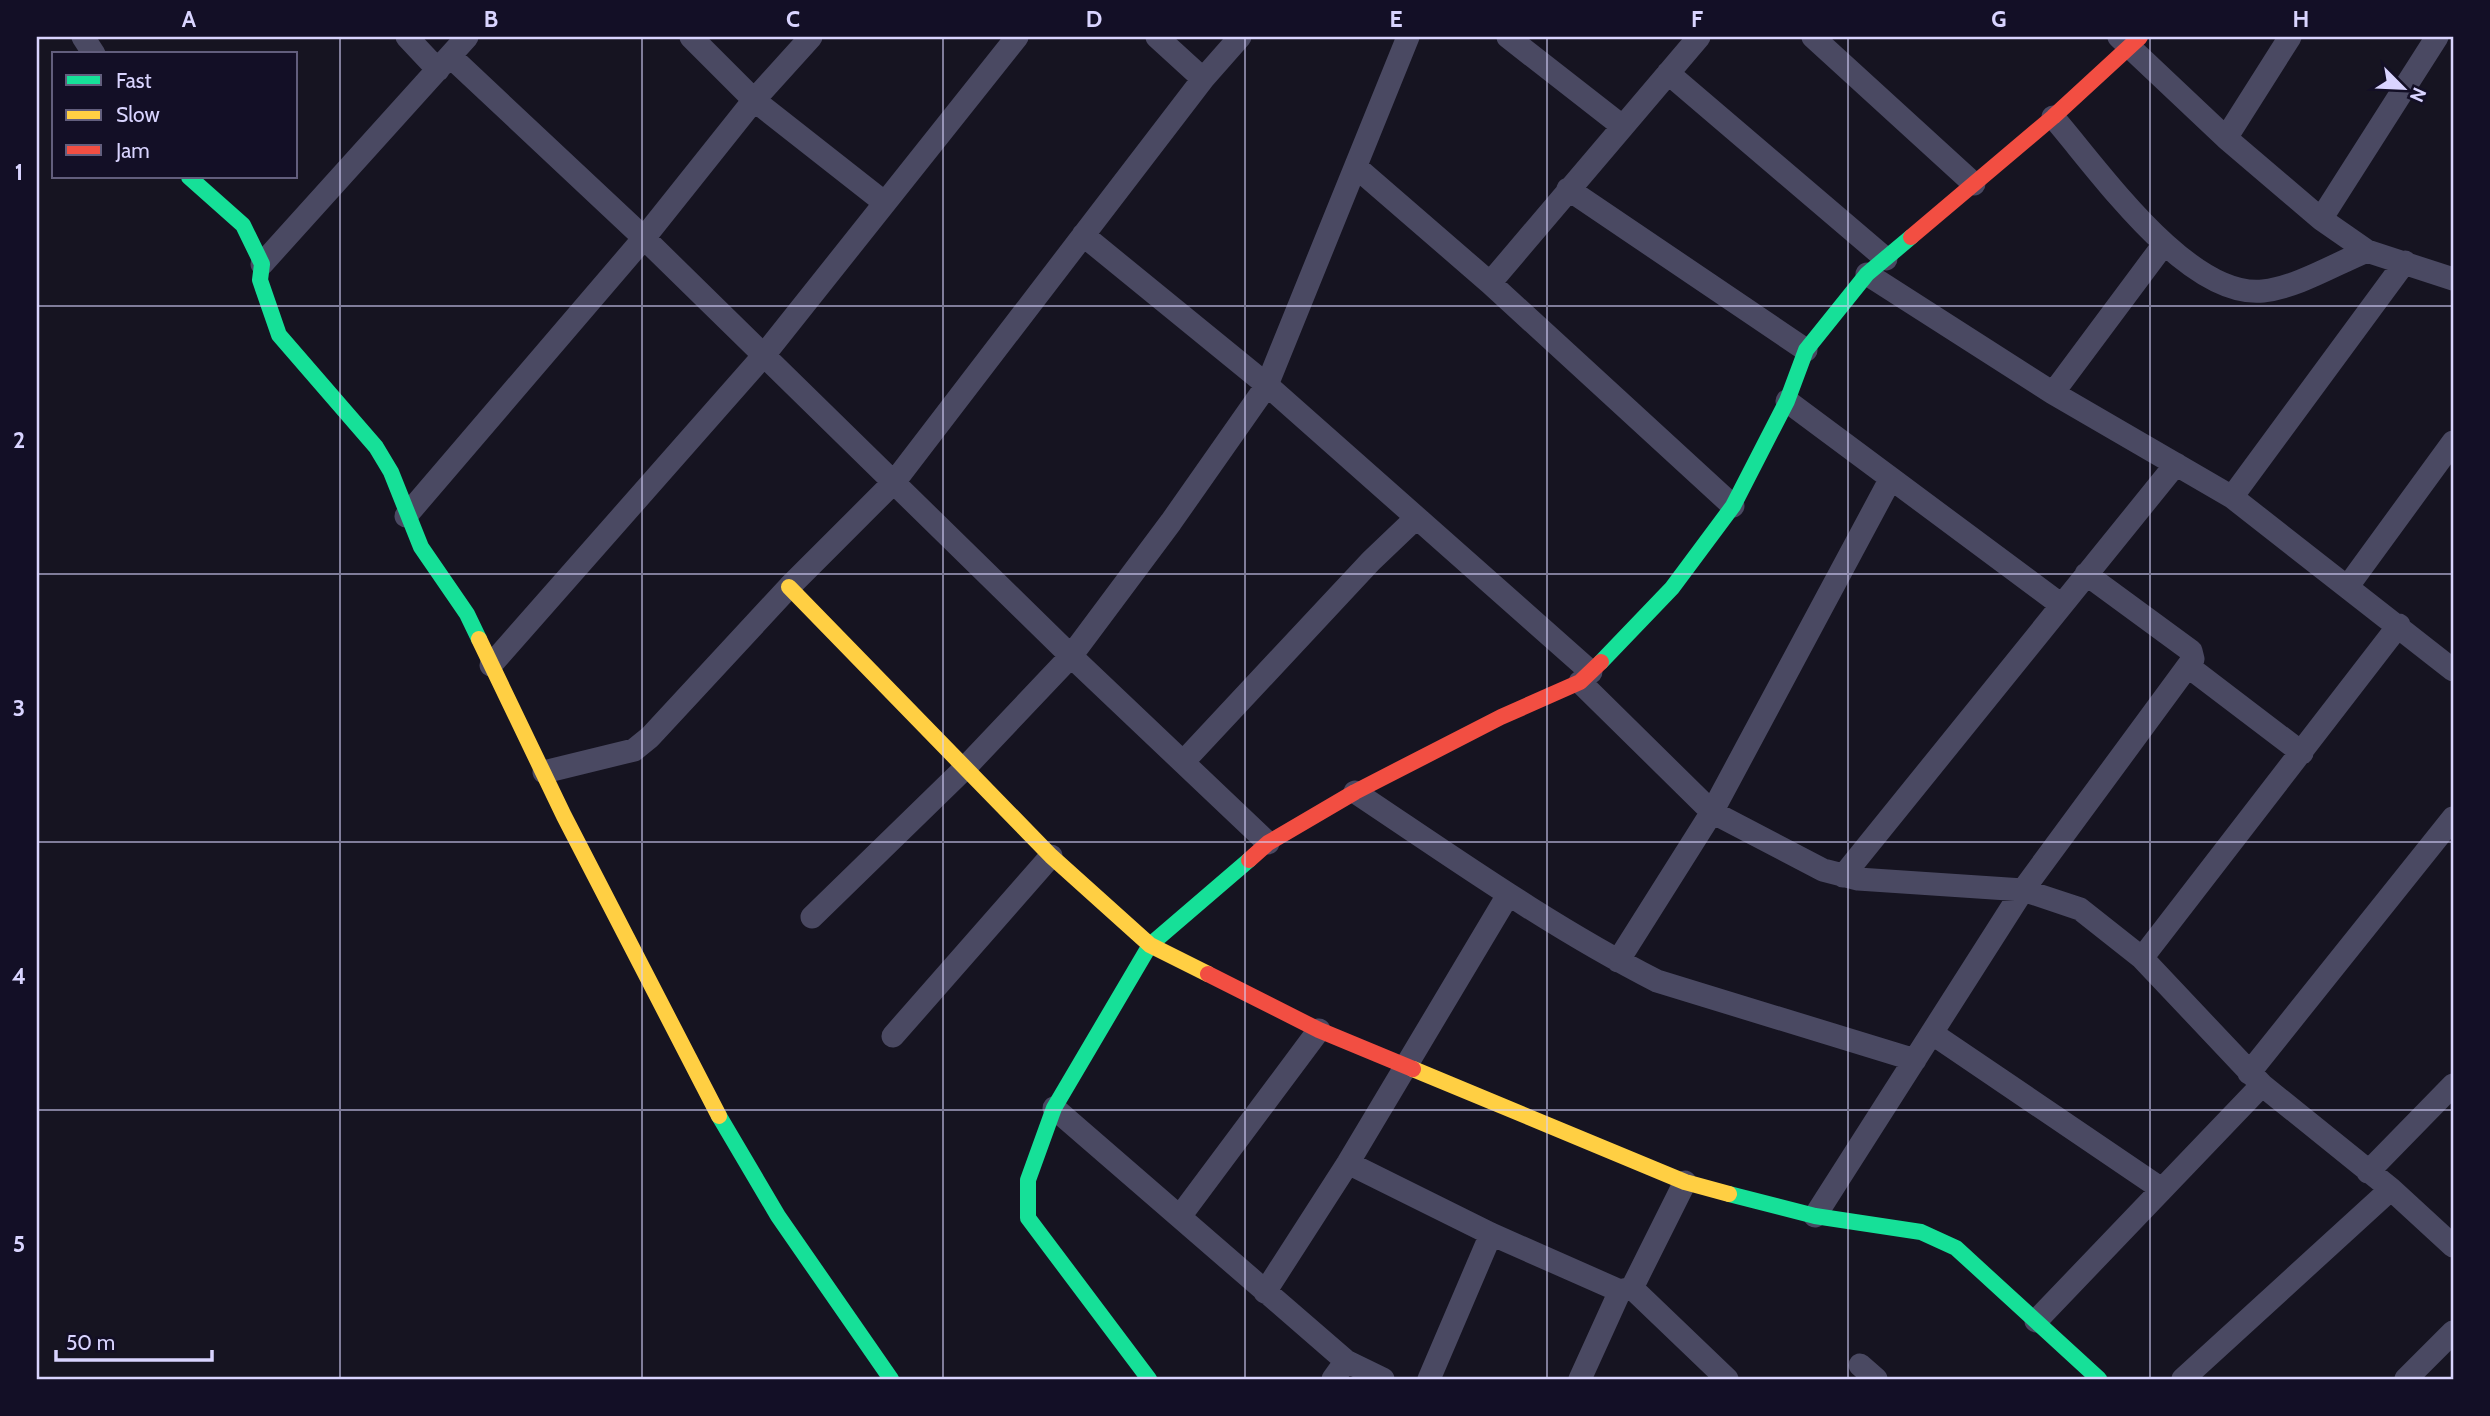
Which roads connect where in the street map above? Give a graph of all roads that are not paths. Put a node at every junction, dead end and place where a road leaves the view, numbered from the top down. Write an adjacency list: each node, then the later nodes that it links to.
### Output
1 (83, 37): 16 (street)
2 (407, 37): 17 (street)
3 (467, 37): 17 (street)
4 (691, 37): 20 (street)
5 (811, 37): 20 (street)
6 (1017, 37): 28 (street)
7 (1157, 37): 19 (street)
8 (1240, 37): 19 (street)
9 (1408, 37): 24 (street)
10 (1508, 37): 22 (street)
11 (1699, 37): 18 (street)
12 (1813, 37): 26 (street)
13 (2290, 37): 23 (street)
14 (2437, 37): 29 (street)
15 (2129, 40): 21 (street); 23 (street)
16 (93, 52)
17 (444, 63): 31 (street); 36 (street)
18 (1668, 73): 22 (street); 34 (street)
19 (1203, 79): 30 (street)
20 (754, 100): 28 (street); 31 (street)
21 (2053, 117): 26 (street); 32 (street)
22 (1622, 126): 27 (street)
23 (2226, 138): 29 (street)
24 (1356, 167): 39 (street); 42 (street)
25 (190, 178): 36 (street)
26 (1973, 184): 34 (street)
27 (1569, 189): 39 (street); 40 (street)
28 (884, 203): 41 (street)
29 (2320, 219): 33 (street)
30 (1083, 235): 42 (street); 48 (street)
31 (644, 237): 41 (street); 51 (street)
32 (2164, 244): 33 (street); 43 (street)
33 (2367, 250): 35 (street)
34 (1886, 259): 37 (street)
35 (2405, 262): 38 (street); 49 (street)
36 (262, 264): 51 (street)
37 (1867, 274): 40 (street); 43 (street)
38 (2453, 279)
39 (1490, 283): 50 (street)
40 (1806, 350): 44 (street)
41 (764, 355): 48 (street); 59 (street)
42 (1267, 385): 52 (street); 58 (street)
43 (2053, 393): 46 (street)
44 (1787, 401): 47 (street); 50 (street)
45 (2450, 455): 54 (street)
46 (2176, 464): 49 (street); 53 (street)
47 (1890, 480): 56 (street); 68 (street)
48 (895, 481): 55 (street); 58 (street)
49 (2232, 497): 54 (street)
50 (1733, 506): 62 (street)
51 (407, 516): 59 (street)
52 (1415, 519): 62 (street); 64 (street)
53 (2086, 573): 56 (street); 60 (street)
54 (2348, 586): 57 (street)
55 (789, 587): 65 (street); 66 (street)
56 (2060, 604): 72 (street)
57 (2399, 625): 61 (street); 63 (street)
58 (1072, 656): 64 (street); 65 (street)
59 (491, 665): 66 (street)
60 (2189, 667): 63 (street); 73 (street)
61 (2453, 670)
62 (1585, 677): 67 (street); 68 (street)
63 (2302, 753): 77 (street)
64 (1185, 760): 70 (street)
65 (964, 769): 71 (street); 75 (street)
66 (544, 772): 101 (street)
67 (1355, 792): 70 (street); 74 (street)
68 (1712, 812): 72 (street); 78 (street)
69 (2453, 818): 84 (street)
70 (1268, 843): 76 (street)
71 (1051, 856): 76 (street); 81 (street)
72 (1843, 876): 73 (street)
73 (2023, 890): 77 (street); 80 (street)
74 (1508, 895): 78 (street); 83 (street)
75 (812, 917)
76 (1150, 945): 79 (street); 86 (street)
77 (2142, 958): 84 (street)
78 (1618, 961): 82 (street)
79 (1319, 1030): 83 (street); 92 (street)
80 (1933, 1034): 82 (street); 90 (street)
81 (893, 1036)
82 (1915, 1060): 93 (street)
83 (1405, 1063): 87 (street); 89 (street)
84 (2255, 1079): 88 (street); 90 (street)
85 (2453, 1085): 88 (street)
86 (1054, 1108): 92 (street); 102 (street)
87 (1348, 1163): 94 (street); 97 (street)
88 (2368, 1172): 91 (street)
89 (1685, 1182): 93 (street); 96 (street)
90 (2160, 1188): 98 (street)
91 (2391, 1189): 95 (street); 108 (street)
92 (1181, 1215): 97 (street)
93 (1815, 1216): 98 (street)
94 (1491, 1234): 96 (street); 104 (street)
95 (2453, 1246)
96 (1626, 1289): 105 (street); 106 (street)
97 (1265, 1292): 100 (street)
98 (2036, 1321): 107 (street)
99 (2453, 1332): 109 (street)
100 (1340, 1370): 103 (street)
101 (891, 1379)
102 (1149, 1379)
103 (1383, 1379)
104 (1429, 1379)
105 (1580, 1379)
106 (1727, 1379)
107 (2099, 1379)
108 (2183, 1379)
109 (2406, 1379)

